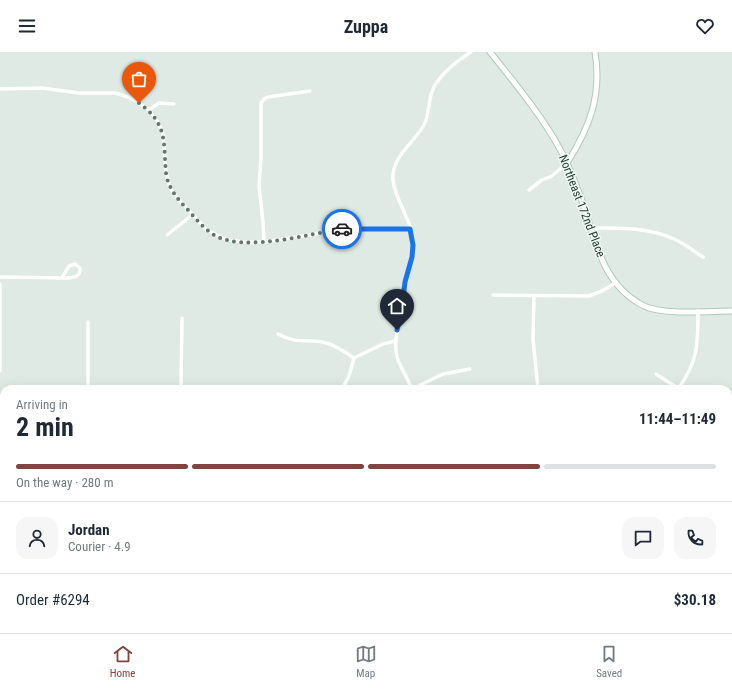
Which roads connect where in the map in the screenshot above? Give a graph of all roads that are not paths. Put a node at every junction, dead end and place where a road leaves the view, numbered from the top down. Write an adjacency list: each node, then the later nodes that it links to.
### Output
1 (471, 52): 12 (street)
2 (490, 52): 8 (street, Northeast 172nd Place)
3 (595, 52): 8 (street)
4 (0, 89): 7 (street)
5 (310, 91): 14 (street)
6 (174, 104): 7 (street)
7 (149, 110): 10 (street)
8 (567, 163): 9 (street); 11 (street, Northeast 172nd Place)
9 (528, 190)
10 (192, 215): 13 (street); 14 (street)
11 (591, 228): 15 (street); 18 (street, Northeast 172nd Place)
12 (410, 229): 14 (street); 27 (street)
13 (167, 235)
14 (264, 242)
15 (703, 257)
16 (0, 277): 17 (street)
17 (62, 278): 17 (street)
18 (615, 283): 21 (street); 23 (street)
19 (0, 284): 30 (street)
20 (493, 295): 21 (street)
21 (534, 296): 37 (street)
22 (732, 311): 23 (street)
23 (698, 312): 39 (street)
24 (182, 318): 33 (street)
25 (88, 322): 32 (street)
26 (278, 334): 28 (street)
27 (396, 342): 28 (street); 35 (street)
28 (354, 358): 34 (street)
29 (470, 369): 36 (street)
30 (0, 371)
31 (656, 374): 38 (street)
32 (88, 385)
33 (181, 385)
34 (344, 385)
35 (410, 385)
36 (420, 385)
37 (538, 385)
38 (673, 385)
39 (681, 385)

